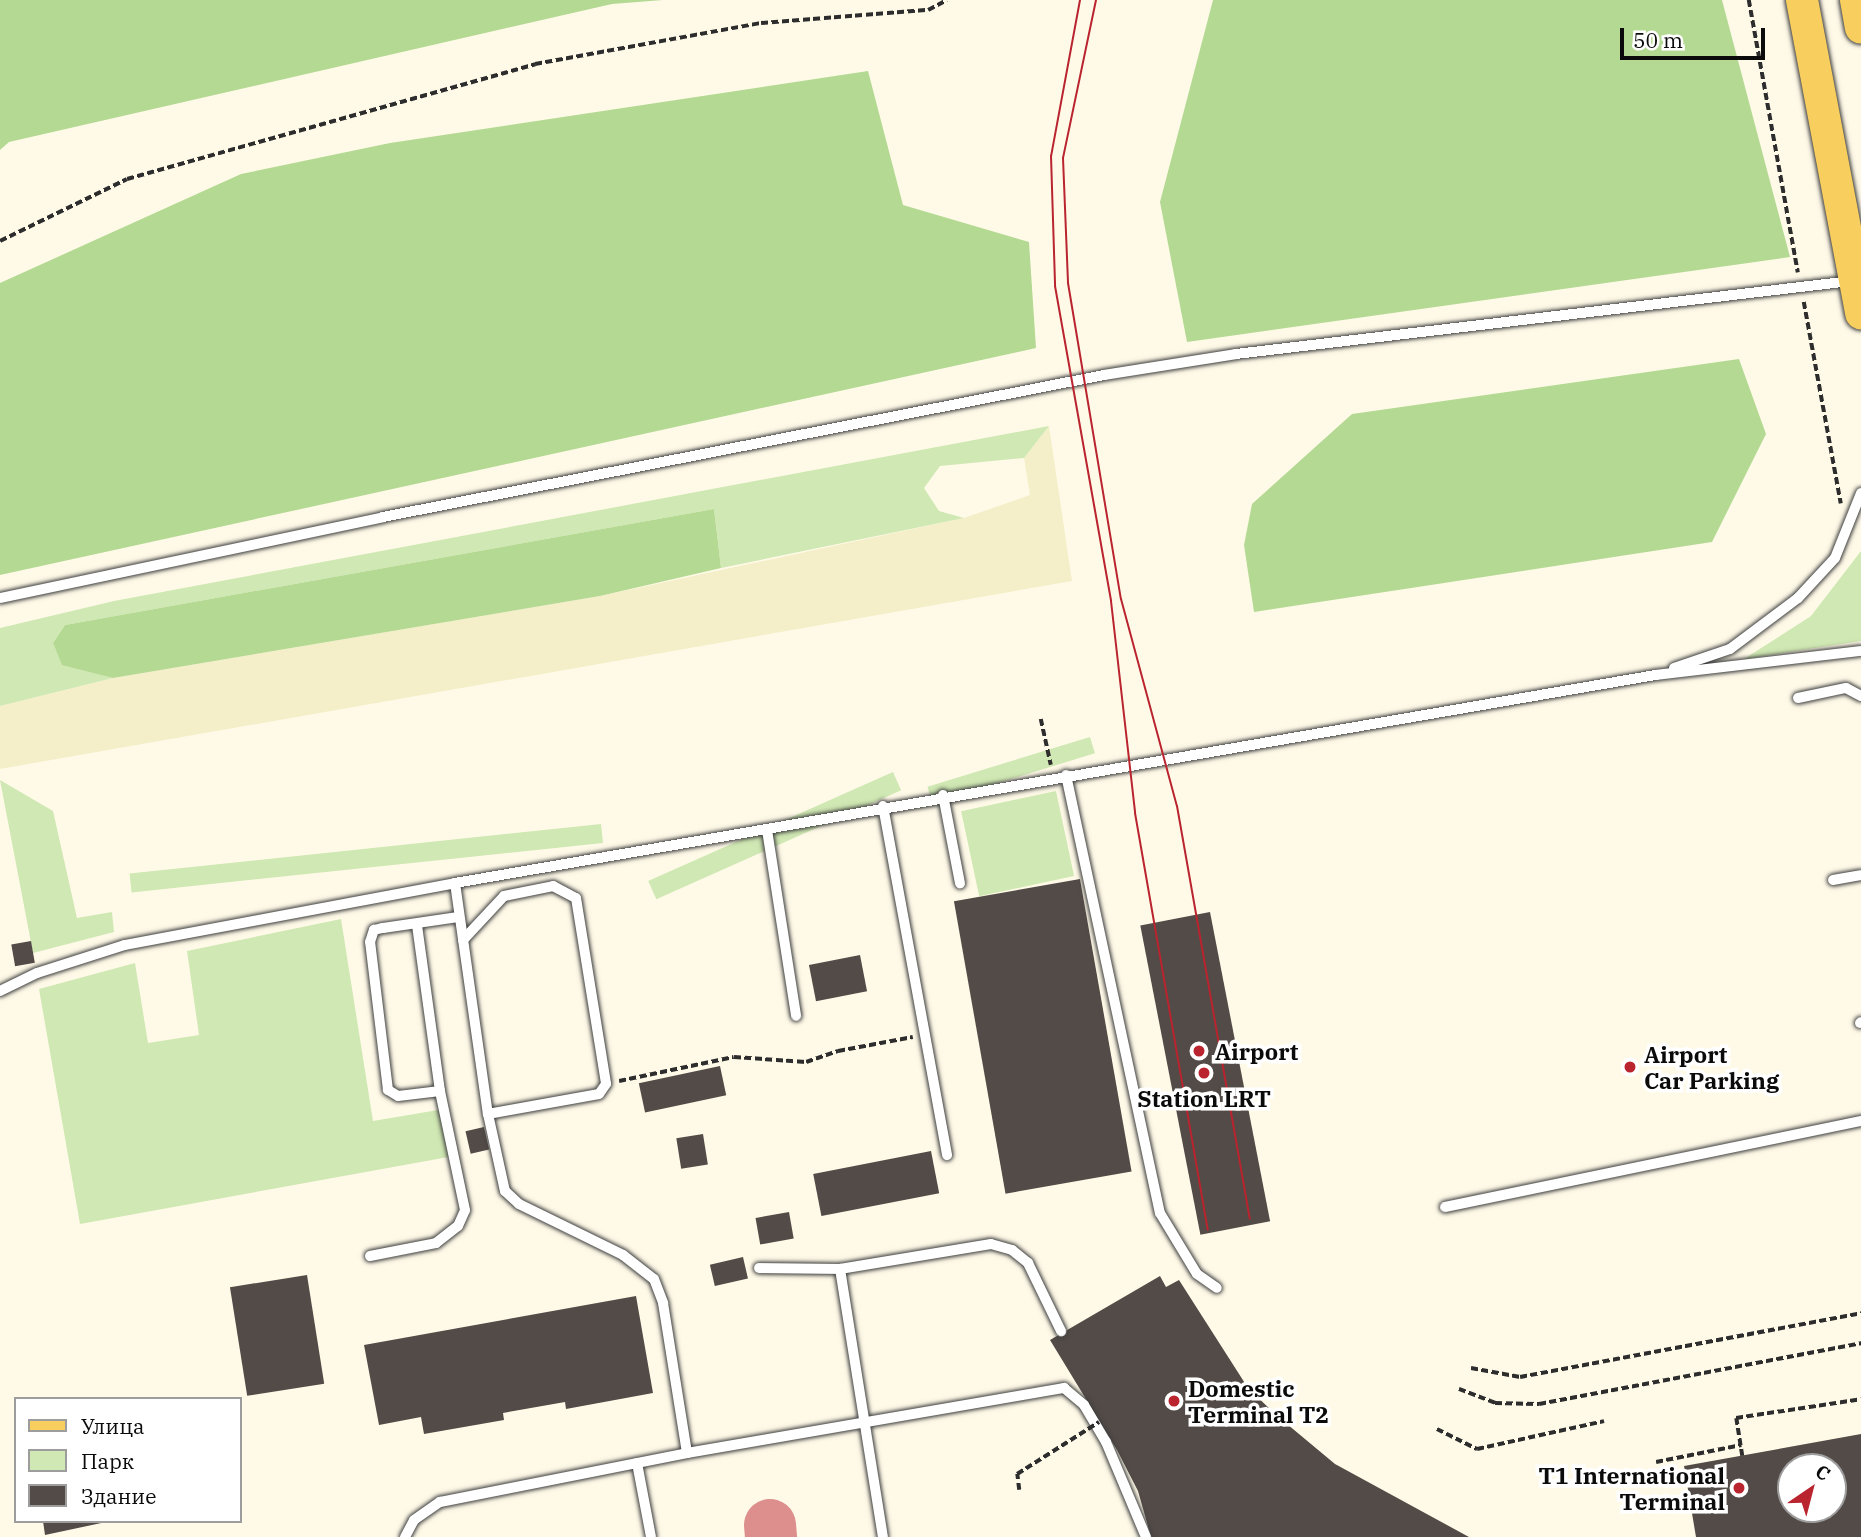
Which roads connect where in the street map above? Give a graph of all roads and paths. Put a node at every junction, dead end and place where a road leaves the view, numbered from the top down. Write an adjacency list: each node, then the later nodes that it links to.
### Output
1 (947, 0): 6 (path)
2 (1748, 0): 8 (path)
3 (1802, 0): 7 (main road)
4 (1856, 0): 5 (main road)
5 (1861, 28)
6 (0, 241)
7 (1855, 281): 8 (lane); 9 (main road)
8 (1801, 287): 11 (path); 12 (lane)
9 (1861, 313)
10 (1861, 493): 11 (lane)
11 (1846, 532): 14 (lane)
12 (0, 598)
13 (1861, 651): 14 (lane)
14 (1656, 674): 18 (lane)
15 (1861, 696): 16 (lane)
16 (1798, 698)
17 (1041, 719): 19 (path)
18 (1066, 775): 19 (lane); 42 (lane)
19 (1054, 777): 20 (lane)
20 (943, 795): 21 (lane); 26 (lane)
21 (883, 806): 22 (lane); 32 (lane)
22 (767, 830): 25 (lane); 31 (lane)
23 (1861, 875): 24 (lane)
24 (1833, 880)
25 (455, 883): 27 (lane); 30 (lane)
26 (960, 883)
27 (458, 917): 28 (lane); 29 (lane)
28 (417, 925): 34 (lane); 34 (lane)
29 (463, 940): 33 (lane); 35 (lane)
30 (0, 991)
31 (796, 1016)
32 (926, 1034): 33 (path); 37 (lane)
33 (606, 1084): 35 (lane)
34 (440, 1091): 39 (lane)
35 (488, 1114): 54 (lane)
36 (1861, 1121): 38 (lane)
37 (947, 1155)
38 (1445, 1207)
39 (370, 1256)
40 (759, 1268): 41 (lane)
41 (840, 1269): 44 (lane); 51 (lane)
42 (1217, 1288)
43 (1861, 1313): 46 (path)
44 (1061, 1331)
45 (1861, 1343): 47 (path)
46 (1471, 1368)
47 (1460, 1389)
48 (1861, 1399): 53 (path)
49 (1604, 1421): 52 (path)
50 (1099, 1422): 58 (path, bridge)
51 (861, 1423): 54 (lane); 61 (lane); 62 (lane)
52 (1437, 1429)
53 (1741, 1445): 55 (path); 56 (path)
54 (687, 1453): 57 (lane)
55 (1742, 1456)
56 (1656, 1462)
57 (638, 1463): 59 (lane); 60 (lane)
58 (1019, 1490)
59 (405, 1537)
60 (651, 1537)
61 (883, 1537)
62 (1146, 1537)

